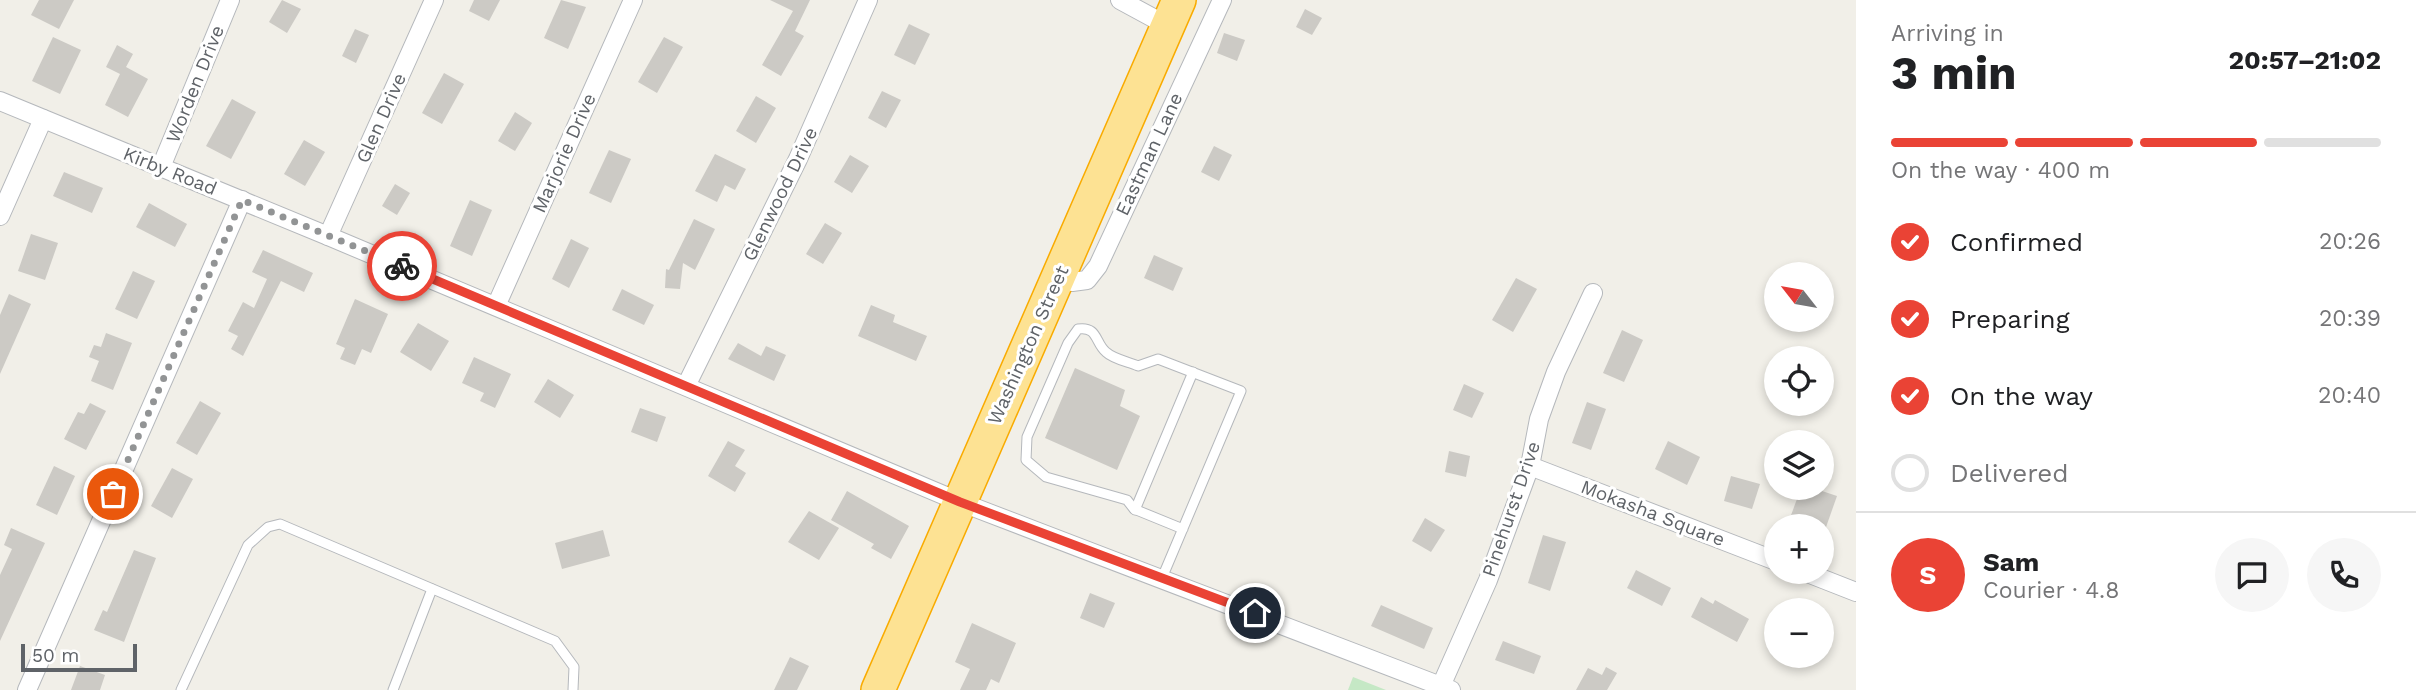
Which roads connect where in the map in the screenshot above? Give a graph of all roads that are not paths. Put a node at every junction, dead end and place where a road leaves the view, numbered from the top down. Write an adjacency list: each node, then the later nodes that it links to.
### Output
1 (230, 0): 10 (street, Worden Drive)
2 (434, 0): 13 (street, Glen Drive)
3 (633, 0): 16 (street, Marjorie Drive)
4 (868, 0): 18 (street, Glenwood Drive)
5 (1120, 0): 7 (street)
6 (1222, 0): 14 (street, Eastman Lane)
7 (1173, 13): 14 (highway, Washington Street)
8 (0, 102): 9 (street, Kirby Road)
9 (43, 119): 10 (street, Kirby Road); 12 (street)
10 (161, 167): 11 (street, Kirby Road)
11 (242, 200): 13 (street, Kirby Road); 29 (street)
12 (0, 216)
13 (328, 236): 16 (street, Kirby Road)
14 (1058, 276): 20 (highway, Washington Street)
15 (1593, 293): 19 (street, Pinehurst Drive)
16 (496, 306): 18 (street, Kirby Road)
17 (1193, 372): 21 (lane); 21 (lane); 22 (lane)
18 (686, 386): 20 (street, Kirby Road)
19 (1530, 466): 23 (street, Mokasha Square); 28 (street, Pinehurst Drive)
20 (960, 502): 24 (street, Kirby Road); 33 (highway, Washington Street)
21 (1135, 510): 22 (lane)
22 (1182, 529): 24 (lane)
23 (1764, 556)
24 (1162, 578): 28 (street, Kirby Road)
25 (1834, 583): 27 (street)
26 (432, 589): 30 (lane); 31 (lane); 32 (lane)
27 (1856, 592)
28 (1446, 688)
29 (27, 690)
30 (181, 690)
31 (393, 690)
32 (573, 690)
33 (878, 690)

